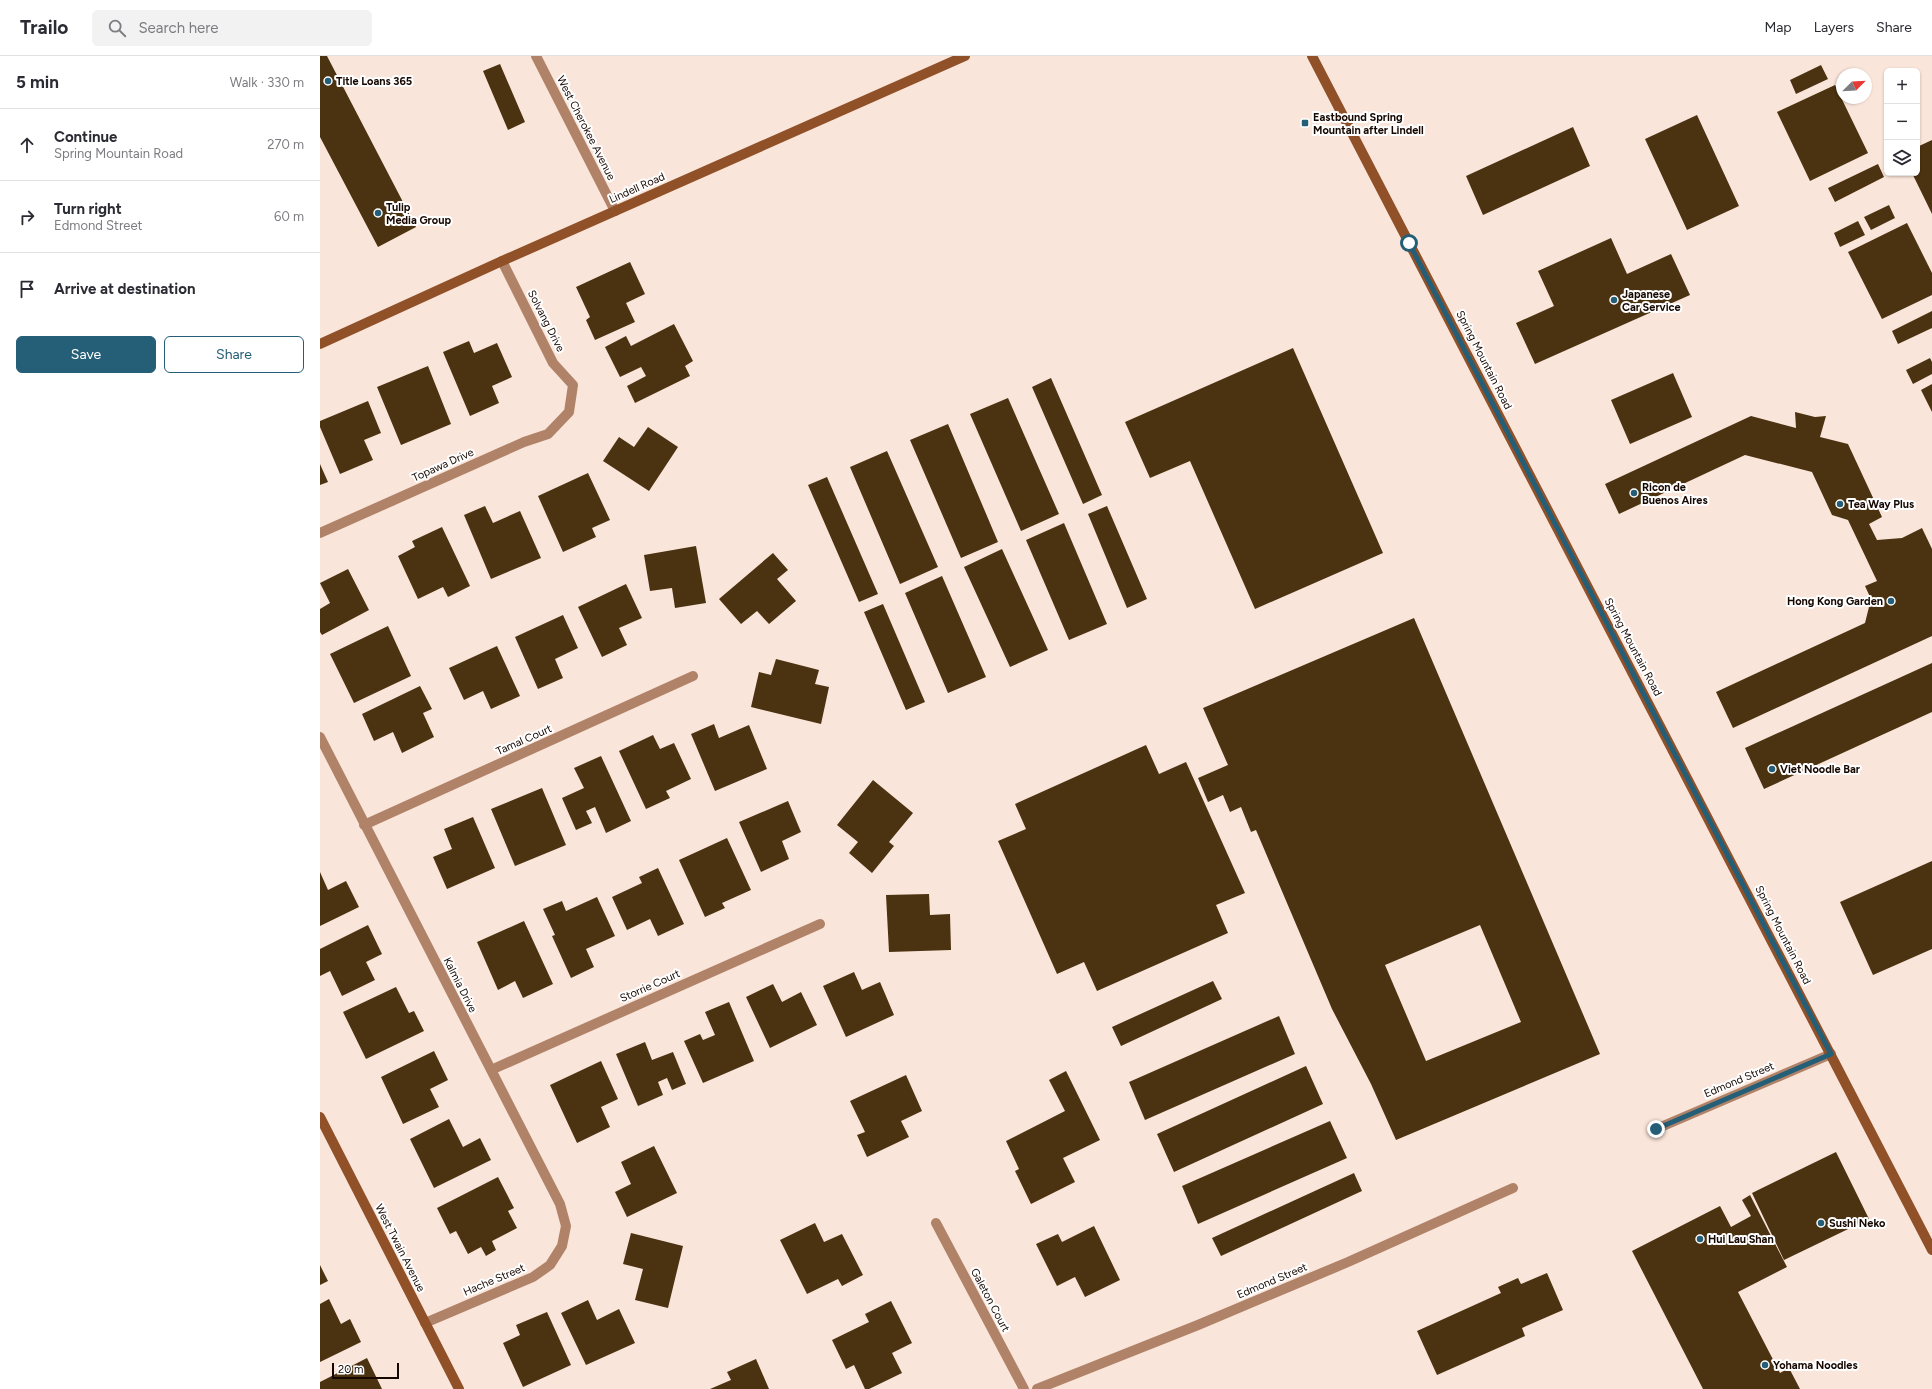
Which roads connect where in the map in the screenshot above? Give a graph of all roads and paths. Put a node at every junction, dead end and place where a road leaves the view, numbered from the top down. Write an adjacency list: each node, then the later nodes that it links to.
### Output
1 (536, 56): 4 (street, West Cherokee Avenue)
2 (965, 56): 4 (main road, Lindell Road)
3 (1312, 56): 13 (main road, Spring Mountain Road)
4 (615, 211): 5 (main road, Lindell Road)
5 (502, 260): 6 (main road, Lindell Road); 7 (street, Solvang Drive)
6 (320, 344)
7 (569, 412): 8 (street, Topawa Drive)
8 (320, 533)
9 (693, 676): 11 (street, Tamal Court)
10 (320, 737): 11 (street, Kalmia Drive)
11 (364, 825): 14 (street, Kalmia Drive)
12 (820, 924): 14 (street, Storrie Court)
13 (1831, 1054): 16 (street, Edmond Street); 20 (main road, Spring Mountain Road)
14 (491, 1070): 19 (street, Kalmia Drive)
15 (320, 1117): 21 (main road, West Twain Avenue)
16 (1656, 1129)
17 (1513, 1188): 24 (street, Edmond Street)
18 (936, 1222): 23 (street, Galeton Court)
19 (562, 1246): 21 (street, Hache Street)
20 (1932, 1250)
21 (425, 1323): 22 (main road, West Twain Avenue)
22 (459, 1389)
23 (1024, 1389)
24 (1037, 1389)

